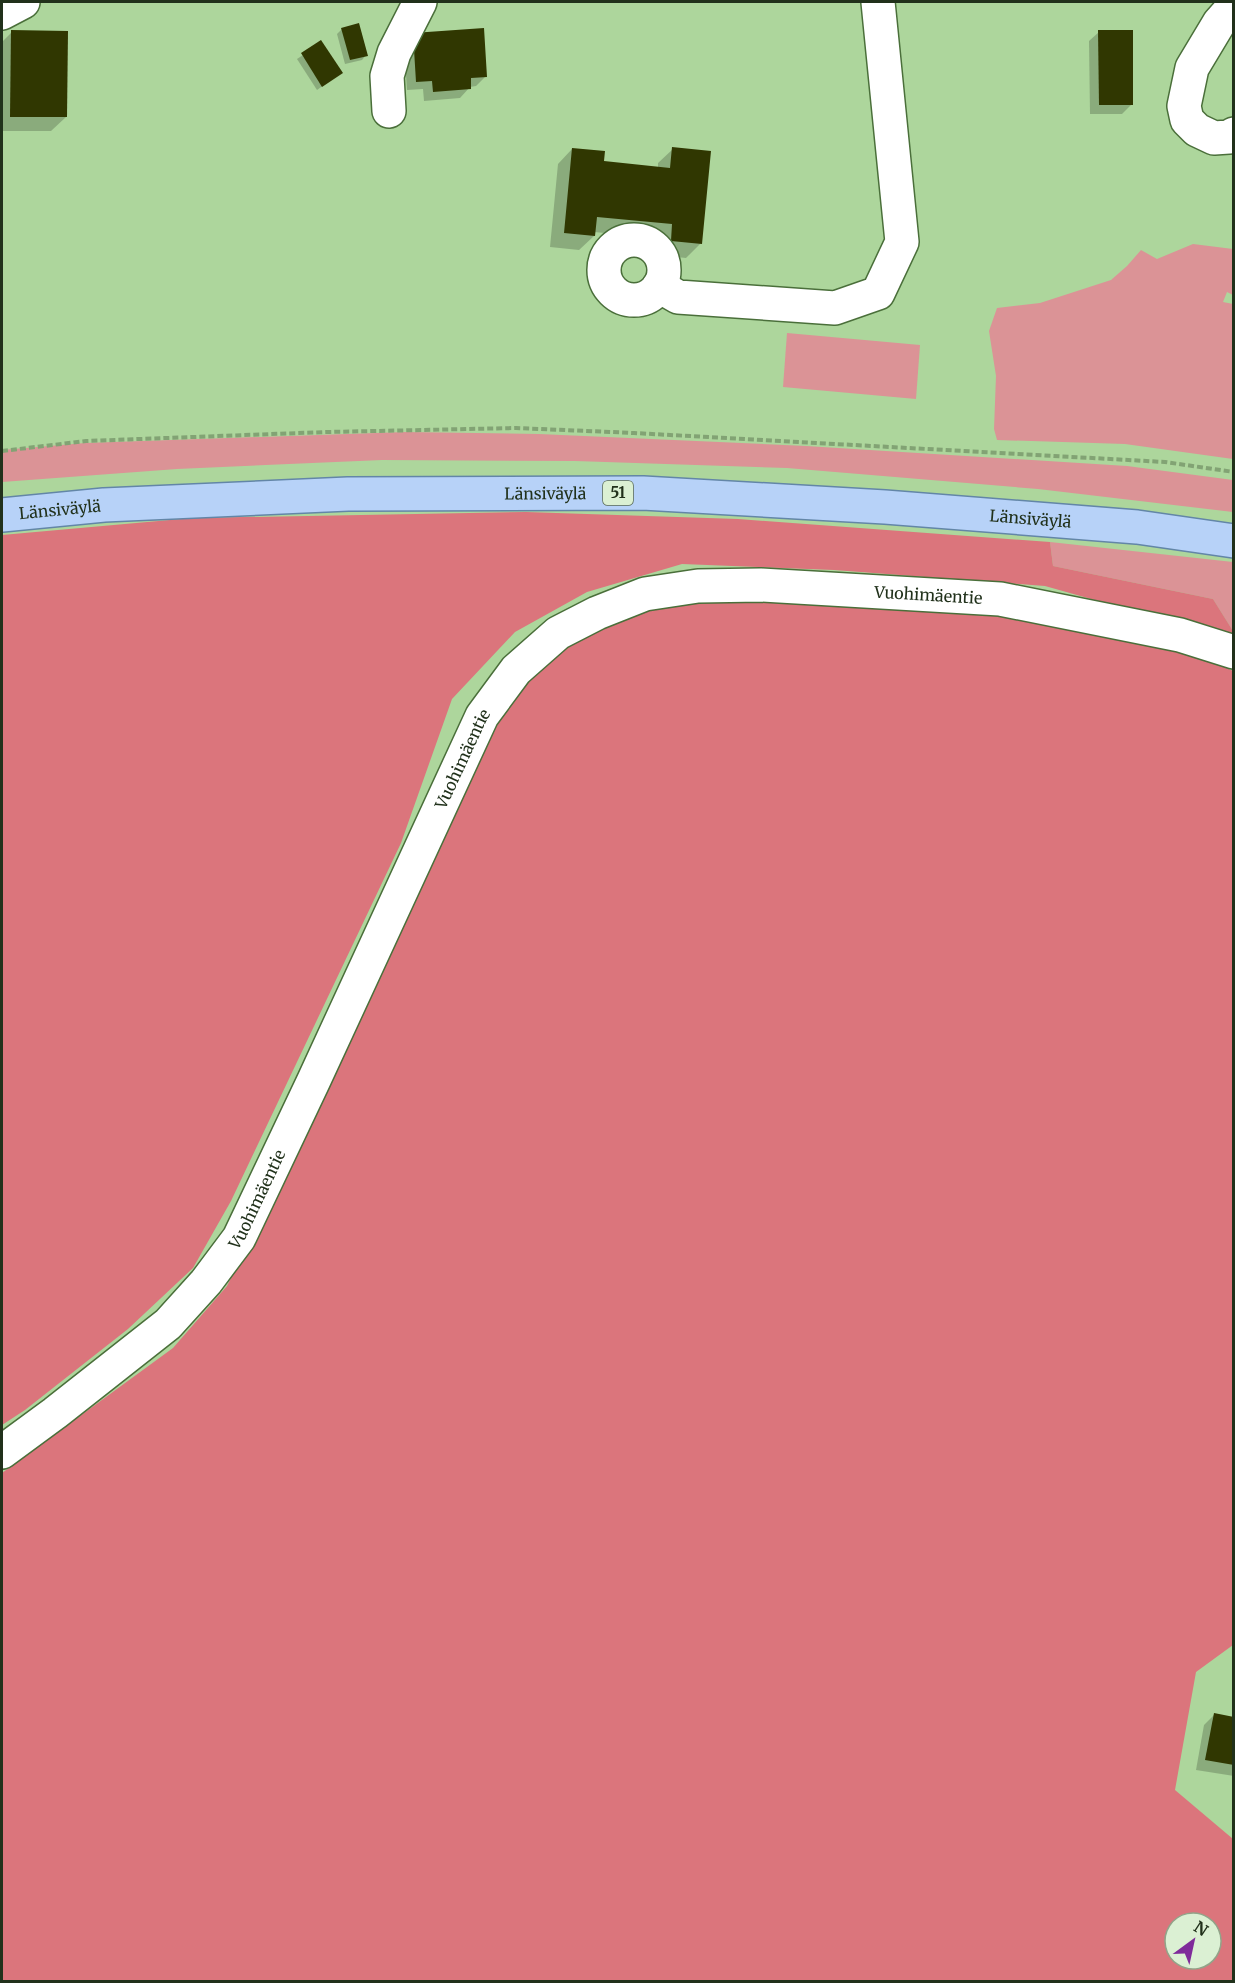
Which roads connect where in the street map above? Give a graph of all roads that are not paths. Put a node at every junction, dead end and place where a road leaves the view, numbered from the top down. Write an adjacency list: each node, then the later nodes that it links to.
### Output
1 (23, 2): 5 (street)
2 (420, 2): 6 (street)
3 (878, 2): 8 (street)
4 (1233, 6): 7 (street)
5 (2, 13)
6 (389, 111)
7 (1233, 134)
8 (659, 286)
9 (2, 515): 10 (main road, Länsiväylä / 51)
10 (1233, 541)
11 (1233, 652): 12 (street, Vuohimäentie)
12 (2, 1452)

